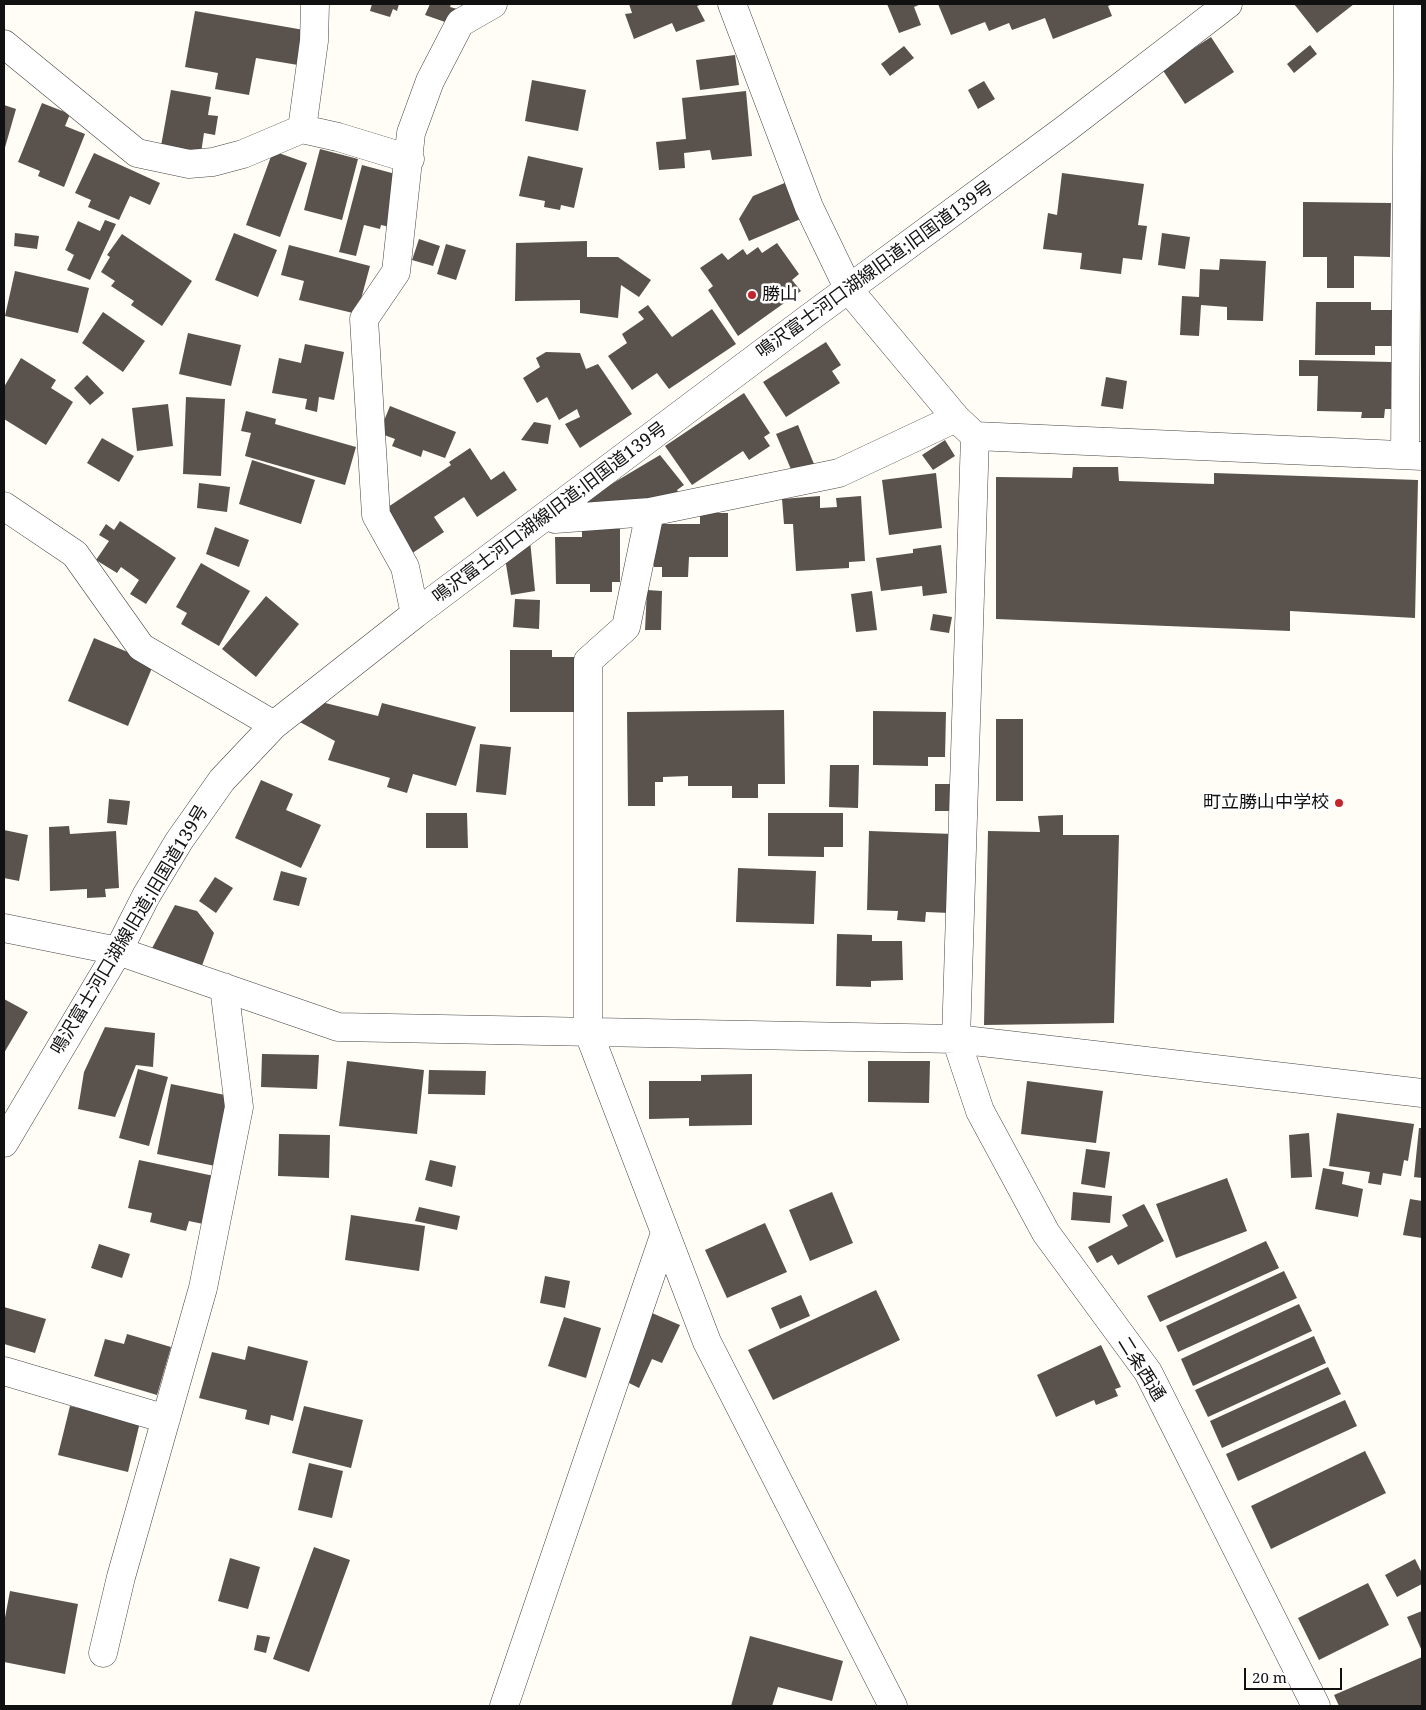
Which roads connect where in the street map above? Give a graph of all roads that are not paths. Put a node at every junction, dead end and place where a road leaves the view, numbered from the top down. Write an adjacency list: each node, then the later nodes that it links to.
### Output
1 (315, 4): 7 (street)
2 (492, 4): 8 (street)
3 (732, 4): 9 (street)
4 (1228, 4): 9 (street, 鳴沢富士河口湖線旧道;旧国道139号)
5 (1408, 4): 11 (street)
6 (4, 44): 7 (street)
7 (302, 129): 8 (street)
8 (410, 159): 15 (street)
9 (849, 290): 10 (street); 14 (street, 鳴沢富士河口湖線旧道;旧国道139号)
10 (966, 427): 11 (street); 13 (street); 21 (street)
11 (1414, 456)
12 (4, 506): 16 (street)
13 (650, 512): 14 (street); 20 (street)
14 (549, 514): 15 (street, 鳴沢富士河口湖線旧道;旧国道139号)
15 (415, 614): 16 (street, 鳴沢富士河口湖線旧道;旧国道139号)
16 (274, 725): 18 (street, 鳴沢富士河口湖線旧道;旧国道139号)
17 (4, 928): 18 (street)
18 (118, 951): 19 (street); 23 (street, 鳴沢富士河口湖線旧道;旧国道139号)
19 (224, 987): 20 (street); 26 (street)
20 (588, 1032): 21 (street); 24 (street)
21 (956, 1039): 22 (street); 30 (street, 二条西通)
22 (1422, 1093)
23 (4, 1142)
24 (665, 1233): 28 (street); 29 (street)
25 (4, 1371): 26 (street)
26 (166, 1419): 27 (street)
27 (103, 1654)
28 (504, 1706)
29 (893, 1706)
30 (1316, 1706)

